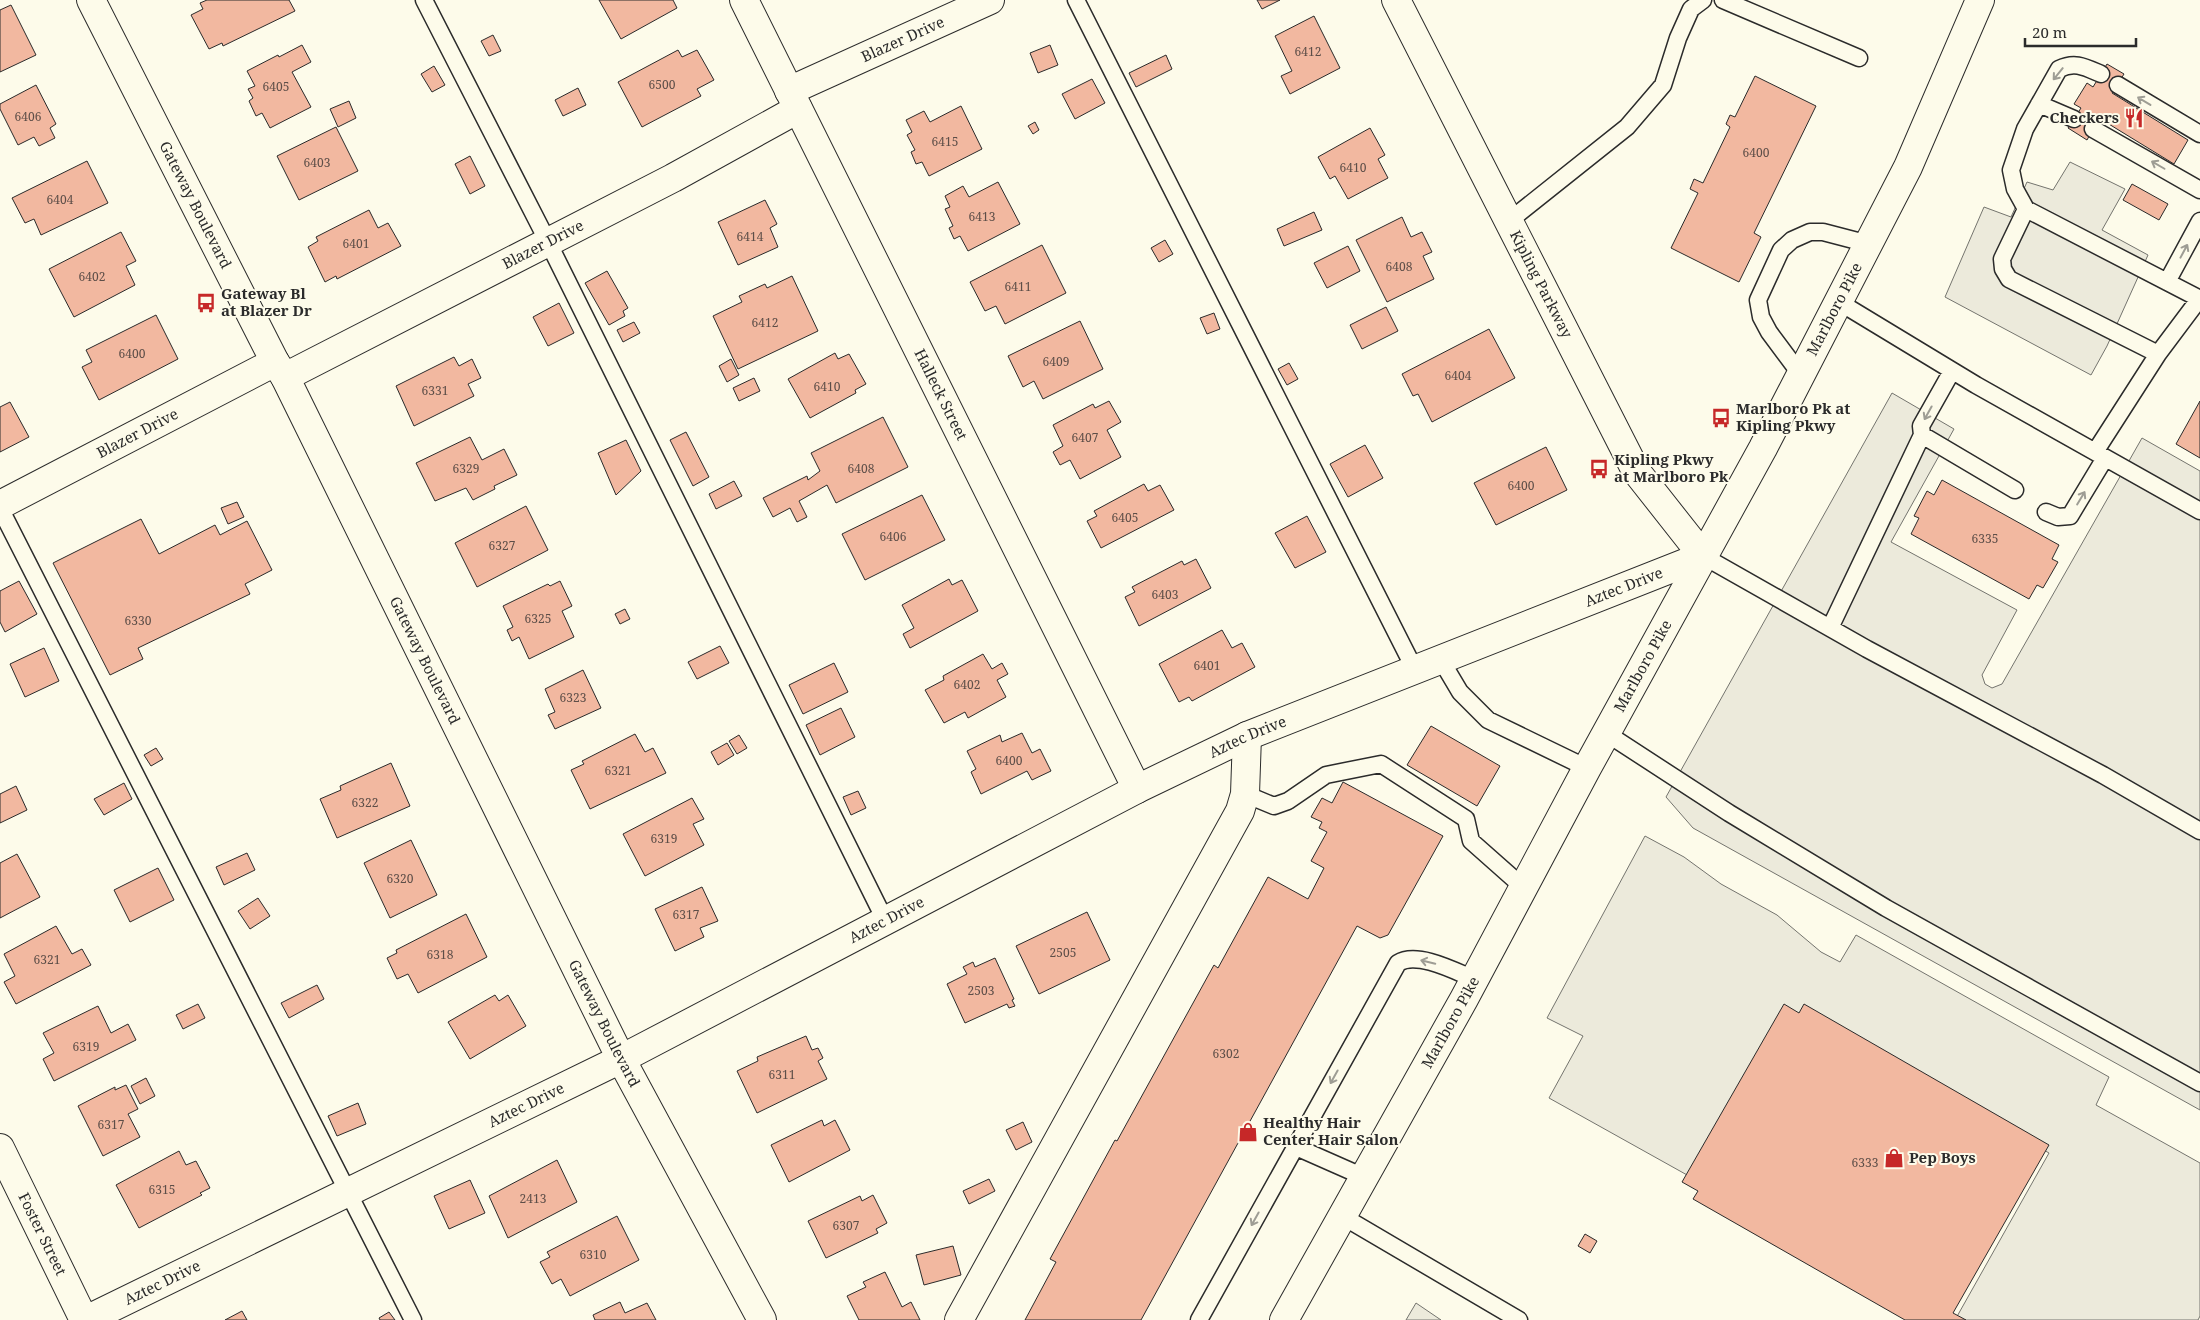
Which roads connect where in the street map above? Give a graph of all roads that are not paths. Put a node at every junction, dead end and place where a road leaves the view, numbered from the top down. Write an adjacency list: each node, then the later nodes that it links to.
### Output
1 (91, 0): 28 (street, Gateway Boulevard)
2 (424, 0): 22 (lane)
3 (744, 0): 13 (street, Halleck Street)
4 (990, 0): 13 (street, Blazer Drive)
5 (1076, 0): 40 (lane)
6 (1396, 0): 20 (street, Kipling Parkway)
7 (1703, 0): 20 (lane)
8 (1723, 0): 10 (lane)
9 (1980, 0): 23 (street, Marlboro Pike)
10 (1859, 58)
11 (2100, 74): 14 (lane, one-way to 14)
12 (2118, 85): 17 (lane, one-way to 12)
13 (794, 100): 22 (street, Blazer Drive); 44 (street, Halleck Street)
14 (2039, 104): 15 (lane); 19 (lane)
15 (2074, 119)
16 (2093, 128): 18 (lane, one-way to 16)
17 (2200, 134)
18 (2200, 190)
19 (2026, 210): 24 (lane); 27 (lane)
20 (1509, 221): 37 (street, Kipling Parkway)
21 (2200, 221): 24 (lane, one-way to 21)
22 (548, 242): 28 (street, Blazer Drive); 48 (lane)
23 (1869, 244): 26 (street, Marlboro Pike); 30 (lane)
24 (2168, 282): 25 (lane)
25 (2200, 298): 27 (lane)
26 (1839, 302): 29 (lane); 30 (street, Marlboro Pike)
27 (2158, 354): 32 (lane)
28 (280, 369): 34 (street, Blazer Drive); 50 (street, Gateway Boulevard)
29 (1952, 371): 31 (lane, one-way to 31); 32 (lane)
30 (1801, 375): 37 (street, Marlboro Pike)
31 (1922, 435): 33 (lane); 38 (lane)
32 (2100, 455): 35 (lane); 36 (lane, one-way to 32)
33 (2015, 490)
34 (0, 507): 55 (lane)
35 (2200, 511)
36 (2046, 512)
37 (1704, 556): 38 (lane); 39 (street, Aztec Drive); 41 (street, Marlboro Pike)
38 (1830, 628): 46 (lane)
39 (1441, 660): 40 (street, Aztec Drive); 43 (lane)
40 (1415, 670): 42 (street, Aztec Drive)
41 (1606, 733): 43 (street, Marlboro Pike); 51 (lane)
42 (1247, 736): 44 (street, Aztec Drive); 45 (street)
43 (1587, 768): 47 (street, Marlboro Pike)
44 (1137, 789): 48 (street, Aztec Drive)
45 (1245, 794): 47 (lane); 60 (street)
46 (2200, 831)
47 (1524, 888): 49 (street, Marlboro Pike)
48 (885, 920): 50 (street, Aztec Drive)
49 (1474, 979): 52 (lane, one-way to 52); 54 (street, Marlboro Pike)
50 (621, 1058): 55 (street, Aztec Drive); 59 (street, Gateway Boulevard)
51 (2200, 1083)
52 (1296, 1147): 54 (lane); 61 (lane, one-way to 61)
53 (0, 1148): 57 (street, Foster Street)
54 (1364, 1177): 56 (street, Marlboro Pike)
55 (348, 1192): 57 (street, Aztec Drive); 58 (lane)
56 (1342, 1216): 62 (street, Marlboro Pike); 63 (lane)
57 (85, 1320)
58 (413, 1320)
59 (762, 1320)
60 (958, 1320)
61 (1199, 1320)
62 (1284, 1320)
63 (1519, 1320)

